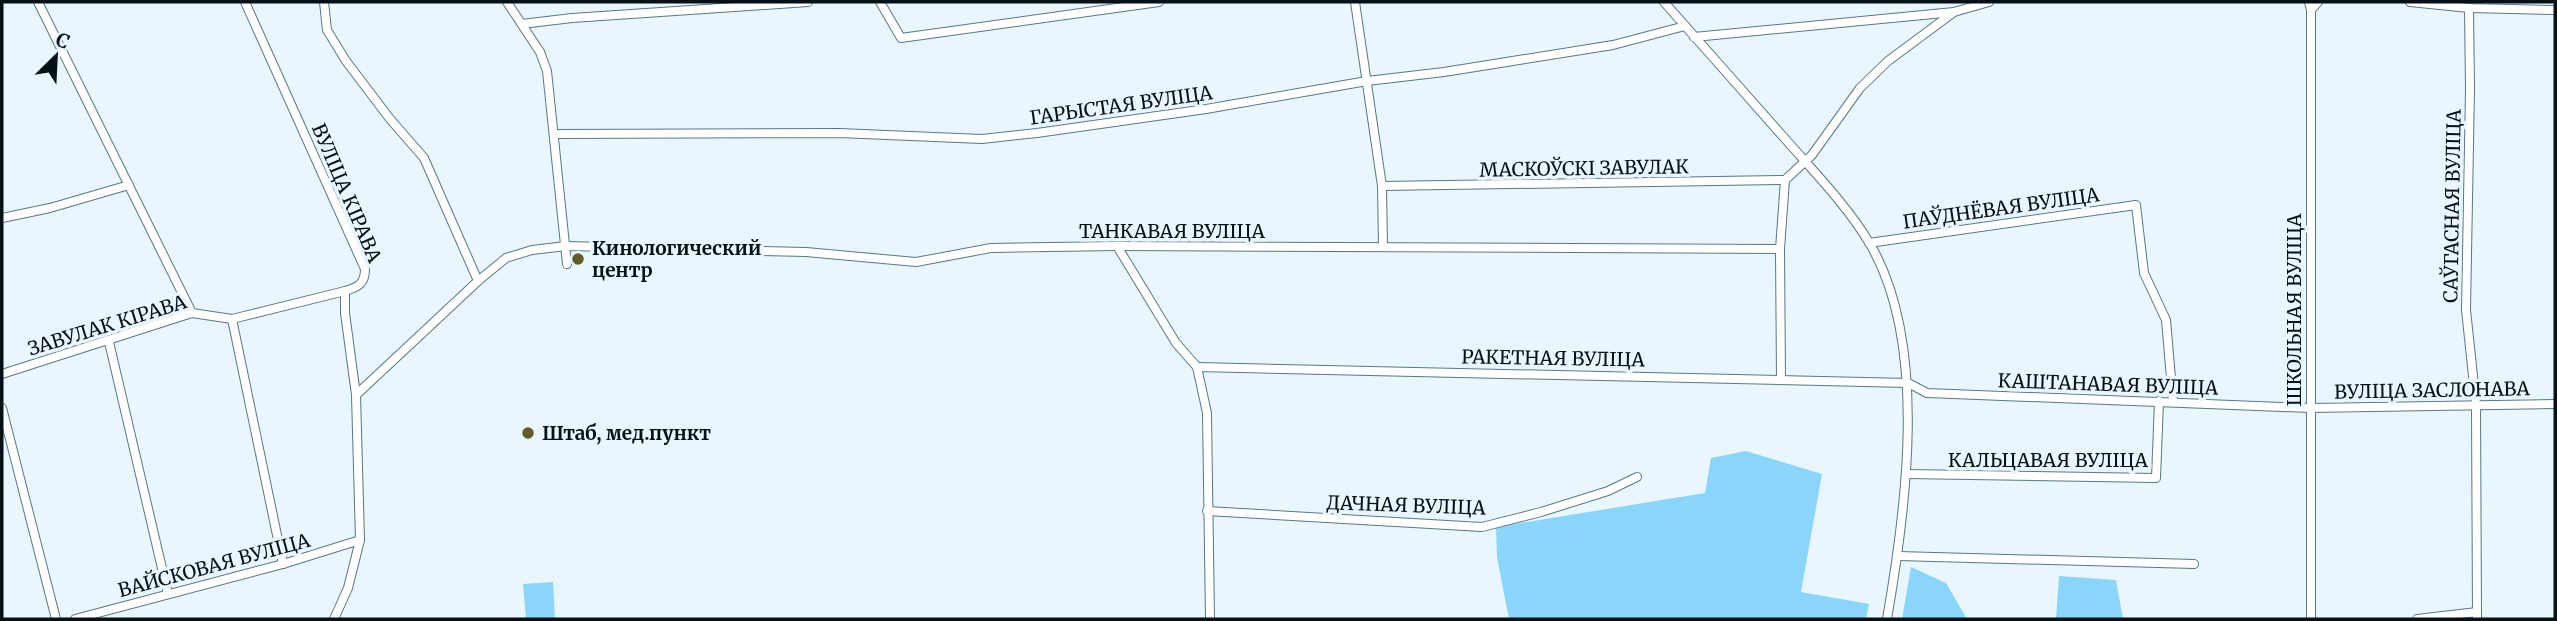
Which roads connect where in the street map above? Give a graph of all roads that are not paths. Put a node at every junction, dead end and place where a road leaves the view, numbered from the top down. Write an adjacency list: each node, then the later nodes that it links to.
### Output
1 (38, 2): 24 (street)
2 (245, 2): 34 (street, ВУЛІЦА КІРАВА)
3 (324, 2): 33 (street)
4 (507, 2): 17 (street)
5 (808, 2): 17 (street)
6 (880, 2): 7 (street)
7 (1159, 2)
8 (1355, 2): 20 (street)
9 (1664, 2): 18 (street)
10 (1989, 2): 16 (street)
11 (2318, 2): 13 (street)
12 (2410, 2): 14 (street)
13 (2310, 6): 48 (street, ШКОЛЬНАЯ ВУЛІЦА)
14 (2469, 8): 15 (street); 45 (street, САЎГАСНАЯ ВУЛІЦА)
15 (2555, 10)
16 (1954, 12): 19 (street); 22 (street)
17 (522, 24): 21 (street)
18 (1685, 26): 19 (street); 20 (street, ГАРЫСТАЯ ВУЛІЦА)
19 (1694, 37): 22 (street)
20 (1367, 81): 21 (street, ГАРЫСТАЯ ВУЛІЦА); 25 (street)
21 (554, 134): 28 (street)
22 (1805, 162): 23 (street); 27 (street)
23 (1785, 180): 25 (street, МАСКОЎСКІ ЗАВУЛАК); 31 (street)
24 (129, 185): 26 (street); 35 (street)
25 (1382, 187): 30 (street)
26 (2, 218)
27 (1869, 243): 41 (street); 44 (street, ПАЎДНЁВАЯ ВУЛІЦА)
28 (566, 246): 29 (street, ТАНКАВАЯ ВУЛІЦА); 32 (street); 33 (street, ТАНКАВАЯ ВУЛІЦА)
29 (1117, 246): 30 (street, ТАНКАВАЯ ВУЛІЦА); 38 (street)
30 (1383, 246): 31 (street, ТАНКАВАЯ ВУЛІЦА)
31 (1780, 249): 40 (street)
32 (567, 264)
33 (478, 281): 42 (street, ТАНКАВАЯ ВУЛІЦА)
34 (345, 291): 36 (street, ЗАВУЛАК КІРАВА); 42 (street)
35 (192, 313): 36 (street, ЗАВУЛАК КІРАВА); 37 (street, ЗАВУЛАК КІРАВА)
36 (232, 319): 54 (street)
37 (110, 342): 39 (street, ЗАВУЛАК КІРАВА); 56 (street)
38 (1197, 367): 40 (street, РАКЕТНАЯ ВУЛІЦА); 51 (street)
39 (2, 374)
40 (1781, 379): 41 (street, РАКЕТНАЯ ВУЛІЦА)
41 (1908, 383): 43 (street, КАШТАНАВАЯ ВУЛІЦА); 49 (street)
42 (356, 395): 52 (street)
43 (2159, 401): 44 (street, КАШТАНАВАЯ ВУЛІЦА); 49 (street, КАЛЬЦАВАЯ ВУЛІЦА)
44 (2173, 401): 48 (street, КАШТАНАВАЯ ВУЛІЦА)
45 (2476, 404): 46 (street, ВУЛІЦА ЗАСЛОНАВА); 48 (street, ВУЛІЦА ЗАСЛОНАВА); 57 (street, САЎГАСНАЯ ВУЛІЦА)
46 (2555, 404)
47 (2, 408): 58 (street)
48 (2310, 408): 63 (street, ШКОЛЬНАЯ ВУЛІЦА)
49 (1906, 474): 53 (street)
50 (1637, 477): 51 (street, ДАЧНАЯ ВУЛІЦА)
51 (1207, 512): 61 (street)
52 (360, 540): 54 (street, ВАЙСКОВАЯ ВУЛІЦА); 60 (street)
53 (1898, 556): 55 (street); 62 (street)
54 (283, 564): 56 (street, ВАЙСКОВАЯ ВУЛІЦА)
55 (2194, 564)
56 (168, 594): 59 (street, ВАЙСКОВАЯ ВУЛІЦА)
57 (2477, 616): 64 (street)
58 (56, 619)
59 (75, 619)
60 (334, 619)
61 (1210, 619)
62 (1887, 619)
63 (2311, 619)
64 (2417, 619)

